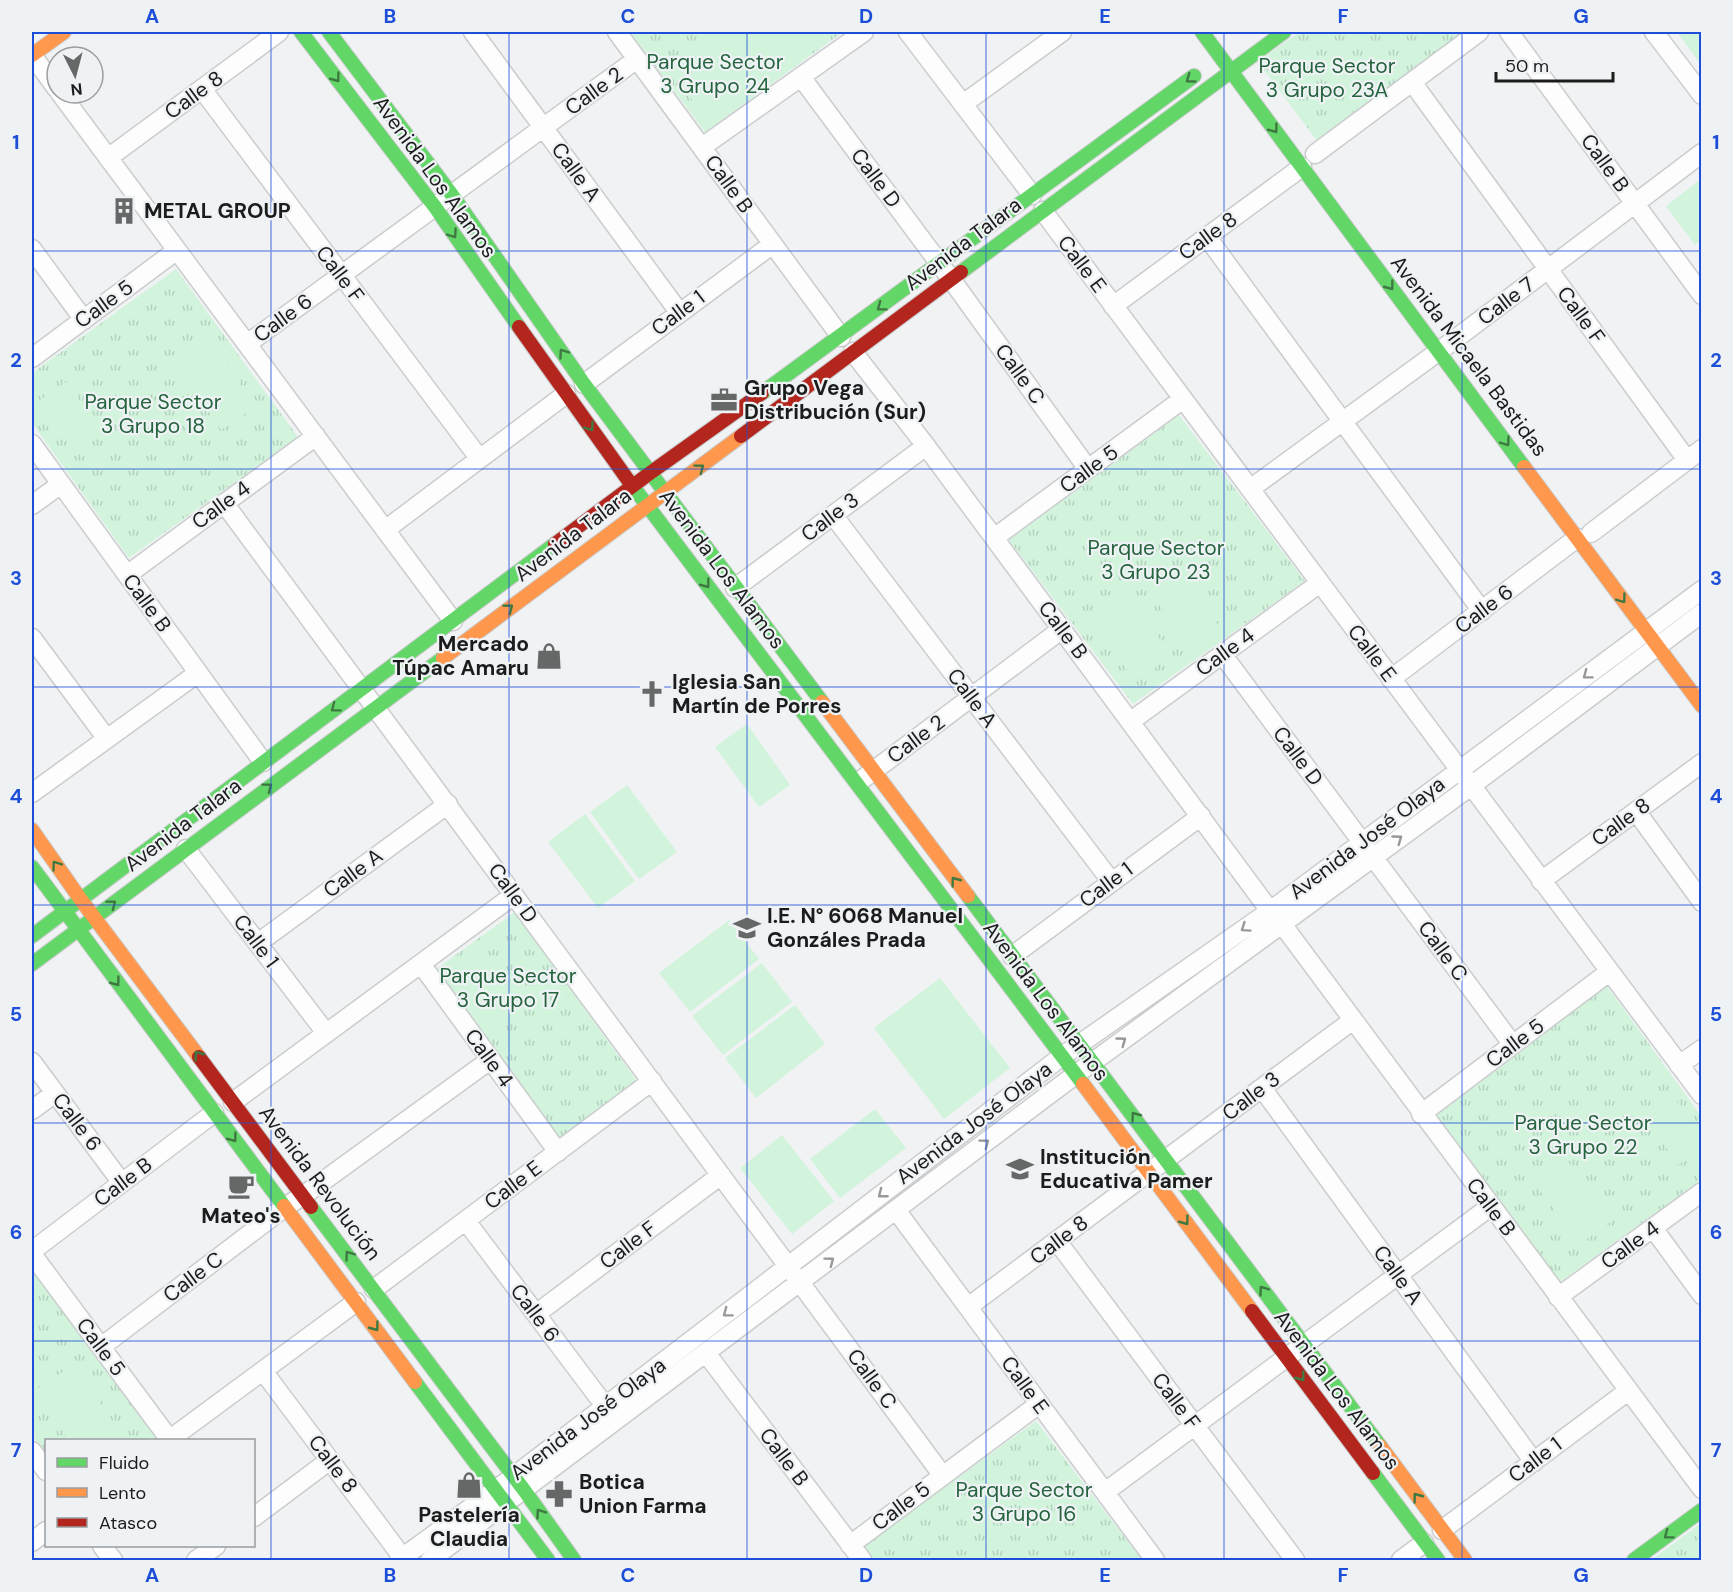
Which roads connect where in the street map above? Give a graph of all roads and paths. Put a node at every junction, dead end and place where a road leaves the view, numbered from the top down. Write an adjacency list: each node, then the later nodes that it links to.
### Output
1 (63, 32): 15 (street)
2 (279, 32): 23 (street, Calle 8)
3 (300, 32): 35 (street, Avenida Los Alamos, one-way to 35)
4 (329, 32): 32 (street, Avenida Los Alamos)
5 (473, 32): 27 (street, Calle A)
6 (617, 32): 16 (street, Calle B)
7 (864, 32): 21 (street)
8 (908, 32): 25 (street)
9 (1202, 32): 17 (street, Avenida Micaela Bastidas)
10 (1284, 32): 18 (street, Avenida Talara)
11 (1479, 32): 22 (street, Calle 8)
12 (1509, 32): 34 (street, Calle B)
13 (1654, 32): 24 (street)
14 (1056, 33): 25 (street)
15 (32, 55): 20 (street)
16 (637, 59): 27 (street, Calle 2); 28 (street, Calle B)
17 (1211, 64): 18 (street, Avenida Talara); 19 (street, Avenida Micaela Bastidas); 33 (street, Avenida Talara, one-way to 33)
18 (1248, 65): 19 (street, Avenida Talara)
19 (1230, 71): 30 (street, Avenida Micaela Bastidas, one-way to 30); 36 (street, Avenida Talara)
20 (45, 73)
21 (801, 77): 28 (street); 41 (street, Calle D)
22 (1412, 82): 30 (street, Calle 8); 42 (street, Calle F)
23 (202, 89): 31 (street, Calle 8); 43 (street, Calle F)
24 (1701, 95)
25 (963, 104): 33 (street)
26 (69, 105): 31 (street)
27 (544, 128): 32 (street, Calle 2); 47 (street, Calle A)
28 (702, 147): 38 (street, Calle B)
29 (1701, 153): 34 (street, Calle 7)
30 (1311, 157): 37 (street, Calle 8); 51 (street, Avenida Micaela Bastidas, one-way to 51)
31 (108, 158): 40 (street)
32 (452, 195): 35 (street, Calle 2); 54 (street, Avenida Los Alamos, one-way to 32)
33 (1032, 195): 41 (street, Avenida Talara)
34 (1635, 203): 42 (street, Calle 7); 45 (street, Calle B)
35 (435, 207): 43 (street, Calle 6); 55 (street, Avenida Los Alamos, one-way to 55)
36 (1042, 211): 44 (street, Avenida Talara); 46 (street, Calle E)
37 (1207, 237): 46 (street, Calle 8); 57 (street)
38 (773, 244): 47 (street, Calle 1); 49 (street, Calle B)
39 (32, 249): 48 (street)
40 (177, 250): 48 (street, Calle 5); 50 (street)
41 (939, 264): 44 (street, Calle D); 49 (street, Avenida Talara, one-way to 49)
42 (1548, 269): 51 (street, Calle 7); 61 (street, Calle F)
43 (341, 275): 50 (street, Calle 6); 62 (street, Calle F)
44 (951, 279): 52 (street, Avenida Talara); 63 (street, Calle C)
45 (1700, 291)
46 (1113, 306): 56 (street, Calle E)
47 (679, 312): 54 (street, Calle 1)
48 (84, 320): 53 (street, Calle 5)
49 (841, 337): 64 (street, Avenida Talara)
50 (247, 344): 58 (street)
51 (1447, 345): 57 (street, Calle 7); 74 (street, Avenida Micaela Bastidas, one-way to 74)
52 (853, 352): 60 (street, Calle B); 68 (street, Avenida Talara, one-way to 52)
53 (32, 358)
54 (584, 384): 64 (street, Avenida Los Alamos)
55 (566, 394): 62 (street); 66 (street, Avenida Los Alamos, one-way to 66)
56 (1183, 399): 63 (street, Calle 5); 67 (street, Calle E)
57 (1342, 421): 67 (street, Calle 7); 80 (street)
58 (316, 436): 69 (street, Calle 4); 73 (street)
59 (32, 444): 65 (street, Calle B)
60 (926, 446): 72 (street, Calle 3); 75 (street, Calle B)
61 (1694, 455): 74 (street, Calle 6)
62 (479, 458): 73 (street)
63 (1088, 469): 75 (street, Calle 5)
64 (650, 473): 66 (street, Avenida Talara); 68 (street, Avenida Los Alamos)
65 (61, 484): 70 (street); 76 (street, Calle B)
66 (633, 486): 71 (street, Avenida Los Alamos); 82 (street, Avenida Talara)
67 (1250, 489): 77 (street, Calle E)
68 (666, 493): 71 (street, Avenida Talara); 78 (street, Avenida Los Alamos)
69 (224, 503): 76 (street, Calle 4); 89 (street, Calle D)
70 (32, 505)
71 (647, 506): 92 (street, Avenida Talara, one-way to 71); 99 (street, Avenida Los Alamos, one-way to 99)
72 (833, 515): 78 (street, Calle 3); 90 (street, Calle A)
73 (385, 530): 82 (street)
74 (1588, 534): 80 (street, Calle 6); 84 (street, Avenida Micaela Bastidas, one-way to 84)
75 (994, 538): 83 (street, Calle B)
76 (127, 575): 87 (street, Calle B)
77 (1320, 583): 86 (street, Calle 4); 88 (street, Calle E)
78 (735, 588): 98 (street, Avenida Los Alamos)
79 (1701, 590): 84 (street, Avenida José Olaya)
80 (1482, 611): 88 (street, Calle 6)
81 (1701, 613): 84 (street, Avenida José Olaya)
82 (453, 621): 89 (street, Avenida Talara)
83 (1062, 629): 90 (street, Calle 2); 93 (street, Calle B)
84 (1660, 632): 91 (street, Avenida Micaela Bastidas); 97 (street, Avenida José Olaya, one-way to 97); 100 (street, Avenida José Olaya)
85 (32, 638): 94 (street)
86 (1222, 654): 93 (street, Calle 4); 107 (street, Calle D)
87 (198, 673): 94 (street); 95 (street, Calle B)
88 (1392, 679): 97 (street, Calle E)
89 (362, 688): 92 (street, Calle D); 95 (street, Avenida Talara, one-way to 95)
90 (971, 697): 98 (street, Calle 2); 110 (street, Calle A)
91 (1701, 706)
92 (376, 707): 102 (street, Calle D); 106 (street, Avenida Talara, one-way to 92)
93 (1131, 721): 104 (street, Calle B)
94 (107, 739): 101 (street)
95 (263, 762): 112 (street, Avenida Talara)
96 (1701, 763): 103 (street, Calle 8)
97 (1459, 770): 100 (street, Calle E); 107 (street, Avenida José Olaya)
98 (873, 772): 99 (street, Calle 2); 120 (street, Avenida Los Alamos, one-way to 98)
99 (857, 783): 129 (street, Avenida Los Alamos)
100 (1471, 786): 107 (street, Avenida José Olaya, one-way to 100); 109 (street, Calle E)
101 (32, 793)
102 (448, 804): 111 (street, Calle D); 119 (street, Calle A)
103 (1636, 811): 109 (street, Calle 8); 113 (street)
104 (1201, 816): 110 (street, Calle 1); 116 (street, Calle B)
105 (32, 830): 112 (street, Avenida Revolución, one-way to 105)
106 (186, 849): 115 (street, Avenida Talara, one-way to 106); 119 (street, Calle 1)
107 (1369, 850): 116 (street, Avenida José Olaya); 127 (street, Calle C)
108 (32, 867): 114 (street, Avenida Revolución)
109 (1541, 880): 123 (street, Calle E)
110 (1111, 881): 120 (street, Calle 1)
111 (514, 894): 122 (street); 135 (street, Calle D)
112 (81, 900): 114 (street, Avenida Talara); 115 (street, Avenida Revolución)
113 (1701, 902)
114 (64, 912): 117 (street, Avenida Revolución); 118 (street, Avenida Talara)
115 (94, 917): 117 (street, Avenida Talara); 139 (street, Avenida Revolución, one-way to 115)
116 (1276, 917): 124 (street, Calle B); 126 (street, Avenida José Olaya, one-way to 126); 131 (street, Avenida José Olaya, one-way to 116)
117 (77, 930): 121 (street, Avenida Talara); 141 (street, Avenida Revolución, one-way to 141)
118 (32, 936)
119 (258, 943): 125 (street, Calle 1)
120 (1012, 956): 126 (street, Avenida Los Alamos)
121 (32, 964)
122 (421, 964): 125 (street); 130 (street, Calle 4)
123 (1609, 972): 127 (street, Calle 5); 133 (street, Calle E)
124 (1353, 1020): 136 (street, Calle 3); 142 (street, Calle B)
125 (326, 1033): 139 (street)
126 (1080, 1044): 129 (street, Avenida José Olaya); 131 (street, Avenida Los Alamos)
127 (1513, 1045): 142 (street, Calle 5)
128 (1701, 1049): 133 (street)
129 (1061, 1057): 134 (street, Avenida Los Alamos); 157 (street, Avenida José Olaya, one-way to 157)
130 (490, 1060): 143 (street, Calle 4); 149 (street)
131 (1094, 1061): 134 (street, Avenida José Olaya); 144 (street, Avenida Los Alamos, one-way to 131)
132 (32, 1062): 137 (street, Calle 6)
133 (1679, 1065): 138 (street, Calle E)
134 (1075, 1075): 145 (street, Avenida Los Alamos); 152 (street, Avenida José Olaya, one-way to 134)
135 (652, 1082): 143 (street, Calle E); 146 (street, Calle D)
136 (1262, 1088): 144 (street, Calle 3); 158 (street, Calle A)
137 (55, 1093): 140 (street); 147 (street, Calle 6)
138 (1701, 1095)
139 (233, 1102): 149 (street, Avenida Revolución)
140 (32, 1110)
141 (214, 1113): 147 (street, Calle B); 151 (street, Avenida Revolución, one-way to 151)
142 (1421, 1114): 150 (street, Calle B)
143 (558, 1152): 153 (street, Calle E)
144 (1167, 1159): 145 (street, Calle 3); 166 (street, Avenida Los Alamos, one-way to 144)
145 (1149, 1172): 155 (street, Calle 8); 169 (street, Avenida Los Alamos, one-way to 169)
146 (721, 1175): 157 (street, Calle D); 165 (street, Calle F)
147 (122, 1183): 156 (street, Calle B)
148 (1701, 1192): 154 (street, Calle 4)
149 (304, 1195): 151 (street); 160 (street, Avenida Revolución, one-way to 149)
150 (1491, 1206): 158 (street); 162 (street, Calle B)
151 (285, 1207): 163 (street, Avenida Revolución); 167 (street, Calle C)
152 (896, 1210): 159 (street, Avenida José Olaya, one-way to 152); 164 (street, Calle E)
153 (466, 1221): 160 (street, Calle E); 165 (street, Calle 6)
154 (1653, 1228): 161 (street); 162 (street, Calle 4)
155 (1057, 1241): 164 (street, Calle 8); 174 (street, Calle F)
156 (32, 1252): 167 (street, Calle 5)
157 (788, 1266): 159 (street, Calle D); 173 (street, Avenida José Olaya, one-way to 173)
158 (1397, 1274): 166 (street); 179 (street, Calle A)
159 (801, 1283): 168 (street, Avenida José Olaya); 181 (street, Calle C)
160 (374, 1289): 182 (street, Avenida Revolución)
161 (1701, 1295)
162 (1558, 1297): 171 (street, Calle B)
163 (356, 1302): 170 (street); 185 (street, Avenida Revolución, one-way to 185)
164 (968, 1307): 172 (street, Calle E)
165 (536, 1314): 173 (street, Calle 6)
166 (1303, 1344): 169 (street); 188 (street, Avenida Los Alamos, one-way to 166)
167 (101, 1347): 175 (street, Calle 5)
168 (706, 1353): 182 (street, Avenida José Olaya); 192 (street, Calle B)
169 (1285, 1356): 174 (street); 191 (street, Avenida Los Alamos, one-way to 191)
170 (263, 1371): 176 (street); 178 (street, Calle 8)
171 (1628, 1391): 179 (street, Calle 1); 183 (street, Calle B)
172 (1039, 1404): 181 (street, Calle 5); 184 (street, Calle E)
173 (605, 1406): 182 (street, Avenida José Olaya)
174 (1194, 1425): 184 (street); 203 (street, Calle F)
175 (168, 1439)
176 (170, 1439)
177 (32, 1451): 180 (street)
178 (330, 1460): 187 (street); 195 (street, Calle 8)
179 (1534, 1462): 188 (street, Calle 1)
180 (45, 1470)
181 (942, 1476): 192 (street, Calle 5)
182 (518, 1483): 185 (street, Avenida José Olaya); 200 (street, Avenida Revolución, one-way to 182)
183 (1701, 1489)
184 (1105, 1492): 202 (street, Calle E)
185 (501, 1496): 195 (street, Avenida José Olaya); 198 (street, Avenida José Olaya); 199 (street, Avenida Revolución)
186 (1701, 1510): 207 (street, one-way to 207)
187 (255, 1516)
188 (1442, 1530): 206 (street, Avenida Los Alamos)
189 (45, 1532): 190 (street)
190 (32, 1542)
191 (1424, 1544): 204 (street); 205 (street, Avenida Los Alamos)
192 (850, 1545): 201 (street, Calle B)
193 (103, 1547): 196 (street)
194 (213, 1547): 197 (street)
195 (401, 1559)
196 (113, 1560)
197 (196, 1560)
198 (430, 1560)
199 (548, 1560)
200 (574, 1560)
201 (862, 1560)
202 (1155, 1560)
203 (1295, 1560)
204 (1401, 1560)
205 (1438, 1560)
206 (1465, 1560)
207 (1634, 1560)

